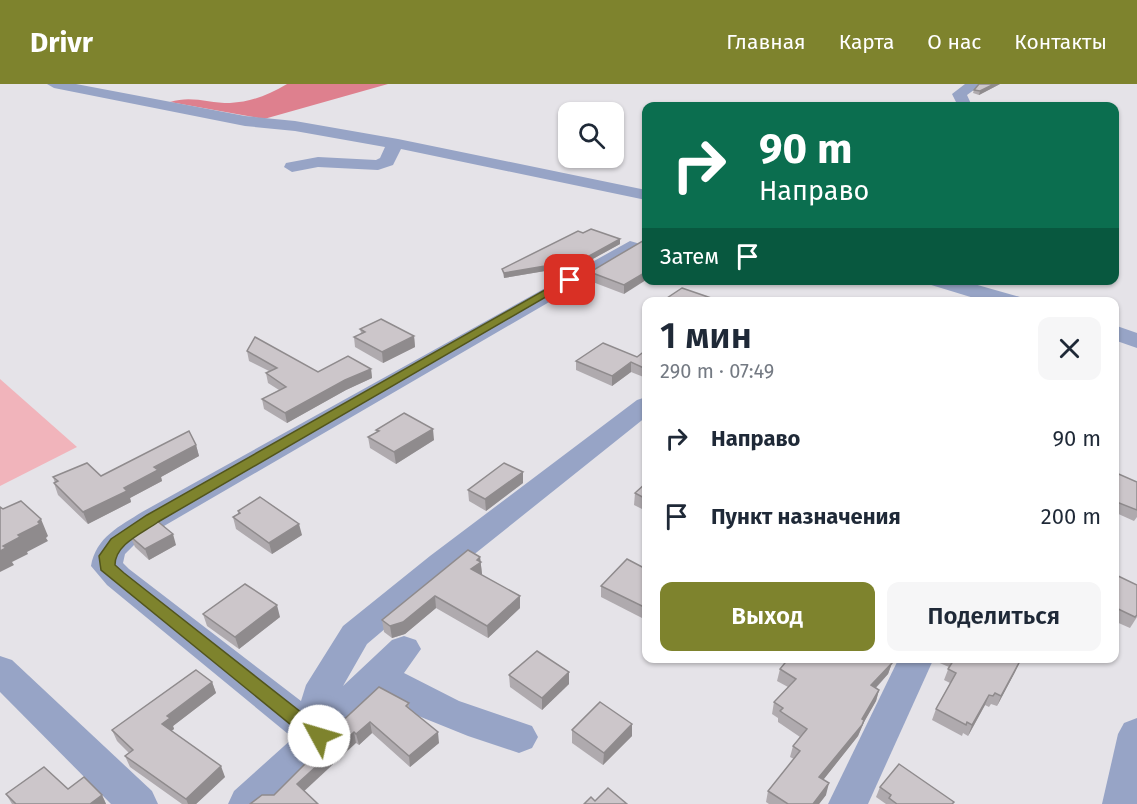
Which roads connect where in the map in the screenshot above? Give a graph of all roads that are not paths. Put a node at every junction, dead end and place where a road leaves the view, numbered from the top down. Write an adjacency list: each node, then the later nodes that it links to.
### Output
1 (54, 84): 4 (street)
2 (975, 84): 3 (street)
3 (963, 102)
4 (398, 144): 5 (street); 6 (street)
5 (292, 167)
6 (642, 194)
7 (630, 247): 17 (street)
8 (952, 285): 9 (street)
9 (994, 297)
10 (1119, 334): 11 (street)
11 (1137, 341)
12 (642, 408): 17 (street)
13 (404, 649): 16 (street)
14 (915, 663): 22 (street)
15 (0, 670): 20 (street)
16 (379, 675): 17 (street); 19 (street)
17 (319, 733): 21 (street)
18 (1137, 734): 23 (street)
19 (519, 736)
20 (138, 804)
21 (248, 804)
22 (848, 804)
23 (1122, 804)

